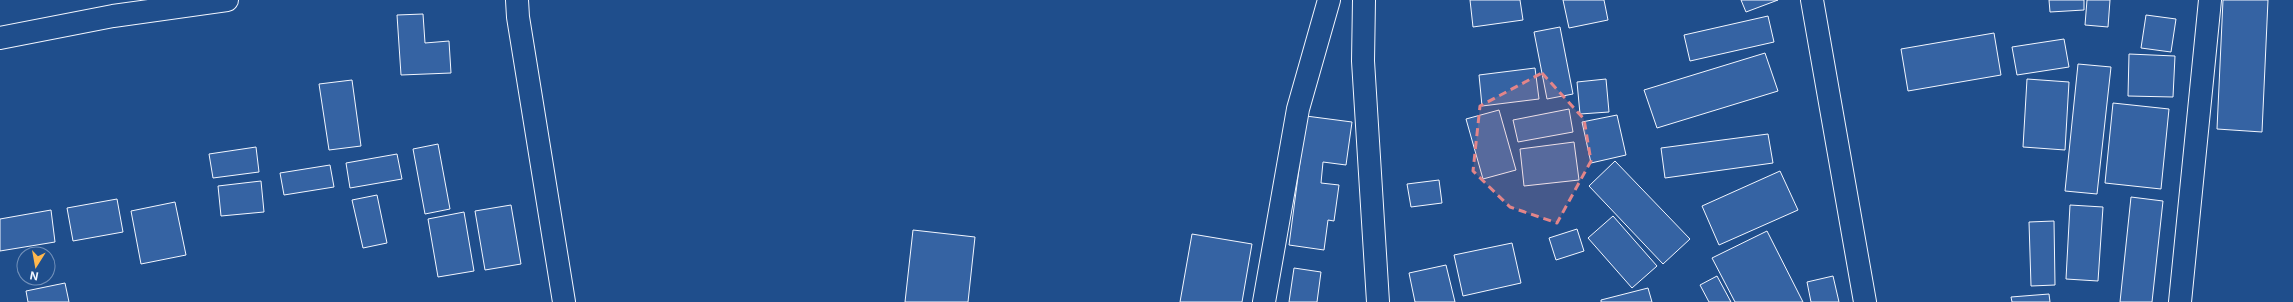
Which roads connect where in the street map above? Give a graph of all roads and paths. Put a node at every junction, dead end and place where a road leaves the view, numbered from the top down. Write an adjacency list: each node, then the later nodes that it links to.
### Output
1 (227, 0): 7 (street)
2 (517, 0): 8 (street)
3 (1329, 0): 9 (street)
4 (1364, 0): 10 (street)
5 (1812, 0): 11 (street)
6 (2210, 0): 12 (street)
7 (0, 38)
8 (564, 302)
9 (1264, 302)
10 (1378, 302)
11 (1865, 302)
12 (2180, 302)

